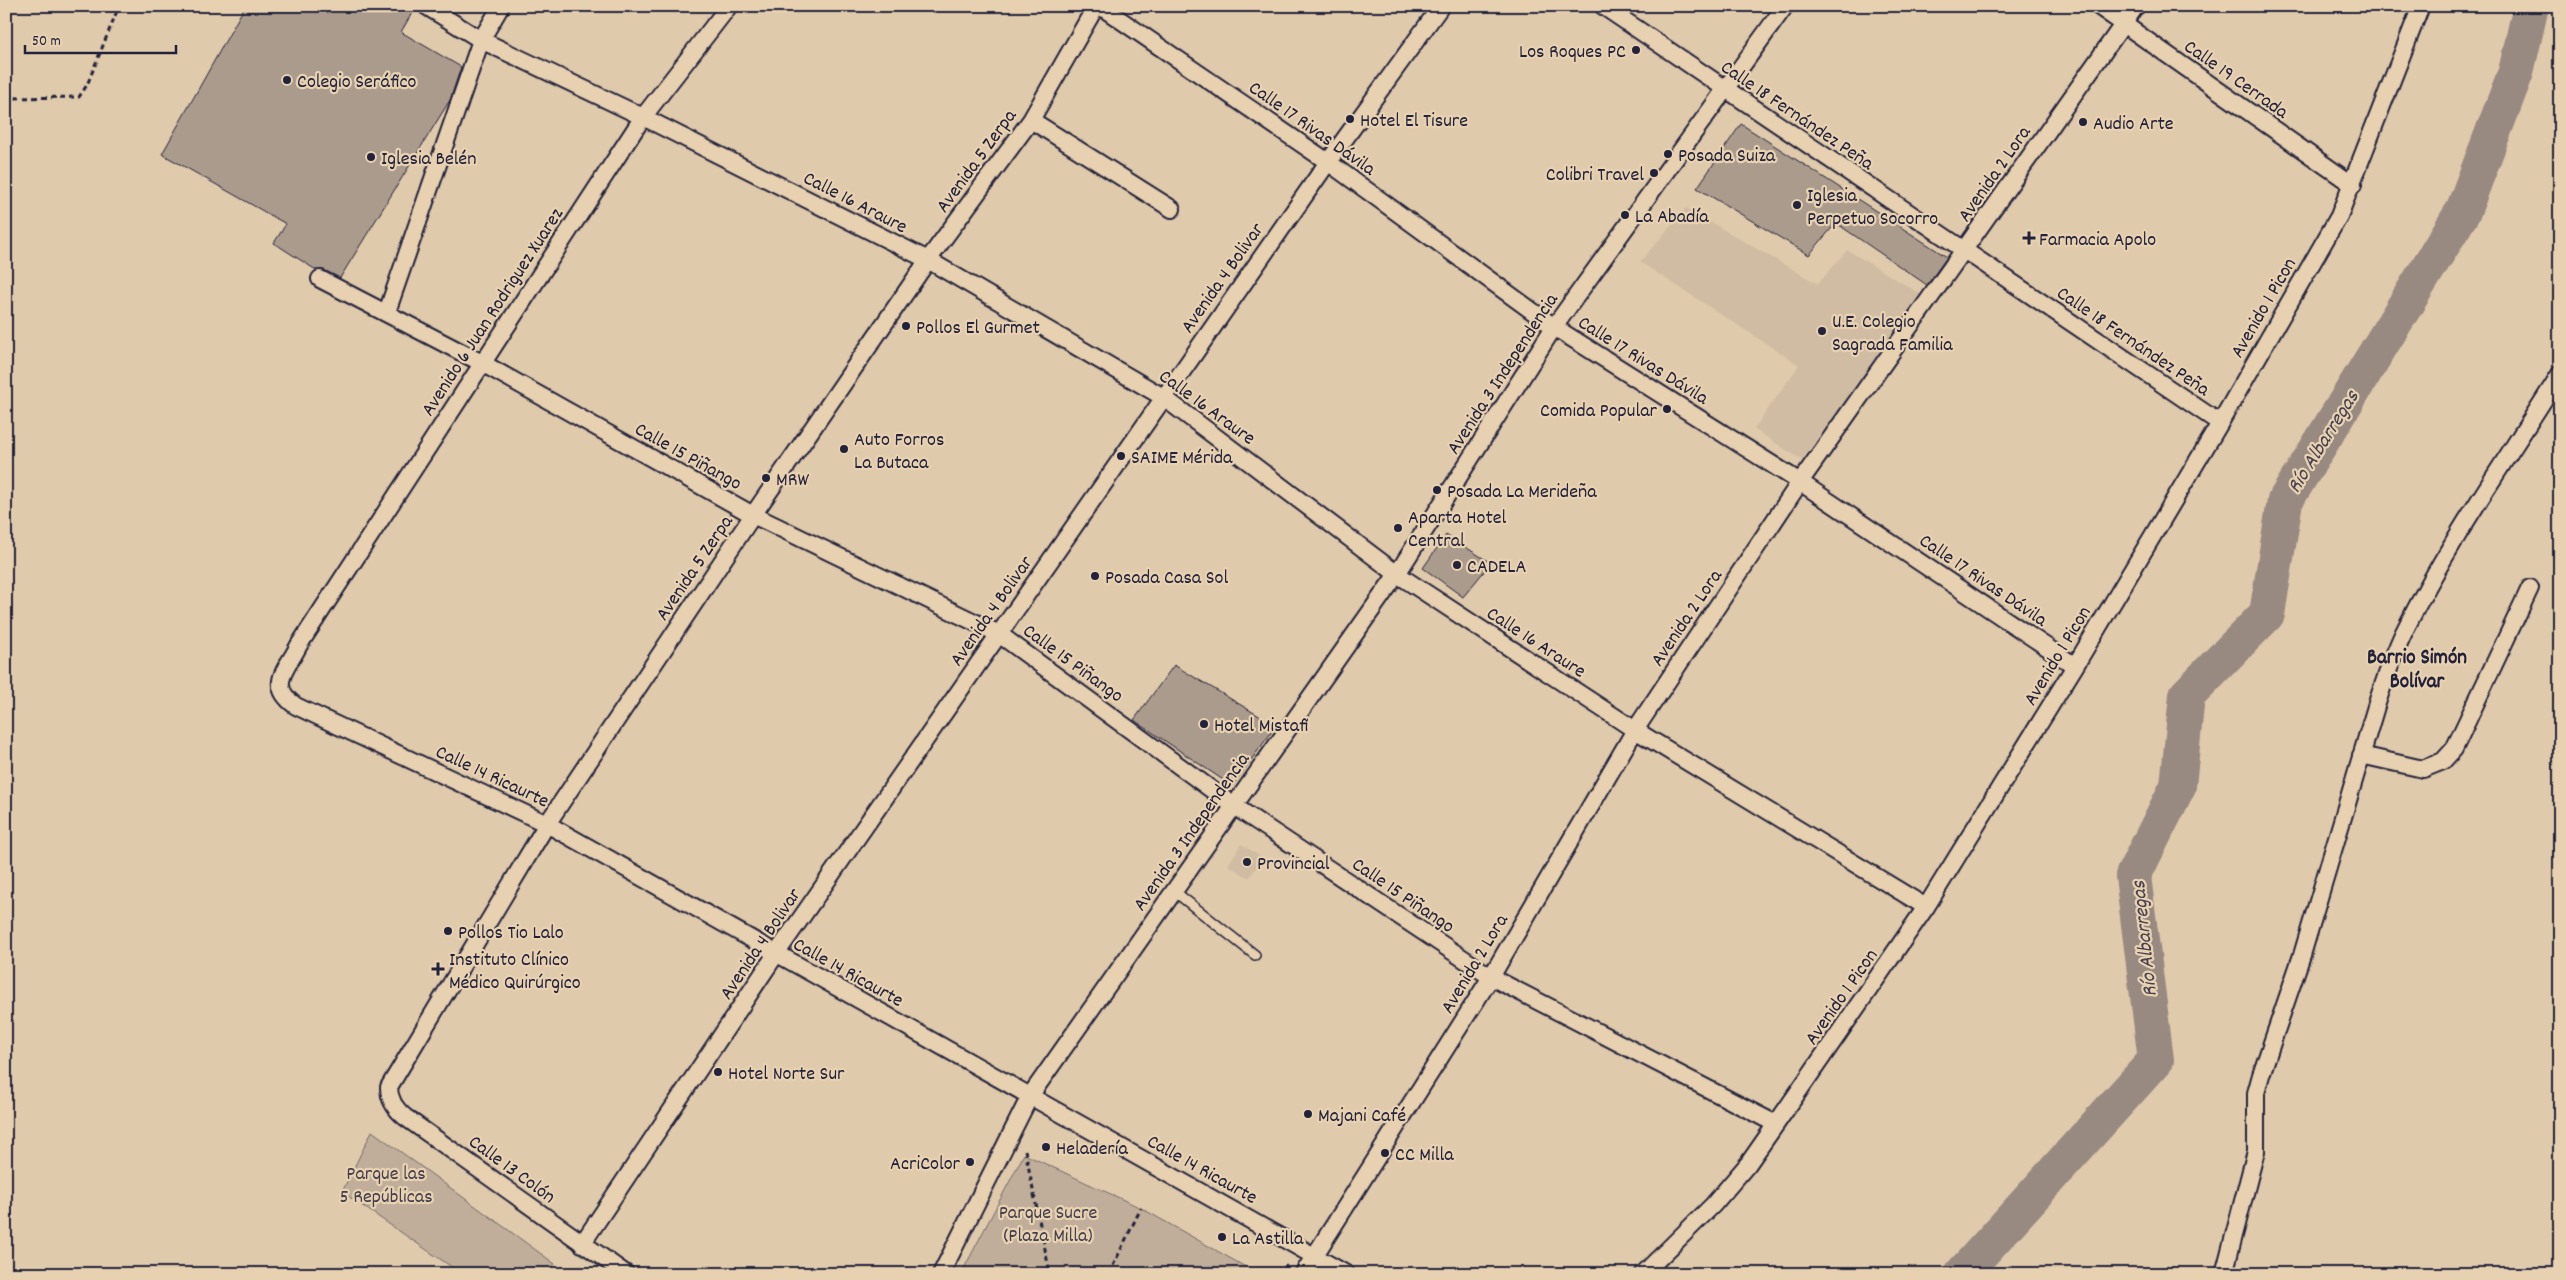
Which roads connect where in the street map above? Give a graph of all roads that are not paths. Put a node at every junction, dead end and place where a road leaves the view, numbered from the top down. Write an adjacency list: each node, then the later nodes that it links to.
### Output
1 (426, 6): 13 (street, Calle 16 Araure)
2 (501, 6): 13 (street)
3 (729, 6): 15 (street, Avenido 6 Juan Rodriguez Xuarez)
4 (1096, 6): 16 (street, Avenida 5 Zerpa)
5 (1100, 6): 17 (street, Calle 17 Rivas Dávila)
6 (1441, 6): 17 (street, Avenida 4 Bolivar)
7 (1603, 6): 14 (street, Calle 18 Fernández Peña)
8 (1785, 6): 14 (street, Avenida 3 Independencia)
9 (2098, 6): 12 (street, Calle 19 Cerrada)
10 (2136, 6): 12 (street, Avenida 2 Lora)
11 (2421, 6): 18 (street, Avenido 1 Picon)
12 (2124, 25): 18 (street, Calle 19 Cerrada); 20 (street, Avenida 2 Lora)
13 (482, 40): 15 (street, Calle 16 Araure); 23 (street)
14 (1724, 89): 20 (street, Calle 18 Fernández Peña); 24 (street, Avenida 3 Independencia)
15 (643, 117): 21 (street, Calle 16 Araure); 25 (street, Avenido 6 Juan Rodriguez Xuarez)
16 (1031, 120): 19 (street); 21 (street, Avenida 5 Zerpa)
17 (1328, 162): 24 (street, Calle 17 Rivas Dávila); 27 (street, Avenida 4 Bolivar)
18 (2353, 184): 28 (street, Avenido 1 Picon)
19 (1172, 209)
20 (1963, 251): 28 (street, Calle 18 Fernández Peña); 29 (street, Avenida 2 Lora)
21 (928, 260): 27 (street, Calle 16 Araure); 30 (street, Avenida 5 Zerpa)
22 (320, 279): 23 (street, Calle 15 Piñango)
23 (387, 312): 25 (street, Calle 15 Piñango)
24 (1554, 327): 29 (street, Calle 17 Rivas Dávila); 31 (street, Avenida 3 Independencia)
25 (482, 363): 30 (street, Calle 15 Piñango); 35 (street, Avenido 6 Juan Rodriguez Xuarez)
26 (2560, 374): 37 (street)
27 (1163, 397): 31 (street, Calle 16 Araure); 33 (street, Avenida 4 Bolivar)
28 (2220, 423): 34 (street, Avenido 1 Picon)
29 (1800, 482): 34 (street, Calle 17 Rivas Dávila); 36 (street, Avenida 2 Lora)
30 (753, 515): 33 (street, Calle 15 Piñango); 39 (street, Avenida 5 Zerpa)
31 (1397, 574): 36 (street, Calle 16 Araure); 38 (street, Avenida 3 Independencia)
32 (2530, 588): 37 (street)
33 (999, 634): 38 (street, Calle 15 Piñango); 42 (street, Avenida 4 Bolivar)
34 (2075, 666): 41 (street, Avenido 1 Picon)
35 (279, 684): 39 (street, Calle 14 Ricaurte)
36 (1635, 730): 41 (street, Calle 16 Araure); 44 (street, Avenida 2 Lora)
37 (2361, 755): 55 (street)
38 (1234, 806): 40 (street, Avenida 3 Independencia); 44 (street, Calle 15 Piñango)
39 (547, 824): 42 (street, Calle 14 Ricaurte); 45 (street, Avenida 5 Zerpa)
40 (1174, 891): 43 (lane); 46 (street, Avenida 3 Independencia)
41 (1926, 907): 47 (street, Avenido 1 Picon)
42 (776, 954): 46 (street, Calle 14 Ricaurte); 48 (street, Avenida 4 Bolivar)
43 (1255, 955)
44 (1491, 977): 47 (street, Calle 15 Piñango); 49 (street, Avenida 2 Lora)
45 (389, 1087): 48 (street, Calle 13 Colón)
46 (1030, 1096): 49 (street, Calle 14 Ricaurte); 51 (street, Avenida 3 Independencia)
47 (1776, 1124): 54 (street, Avenido 1 Picon)
48 (582, 1244): 50 (street, Calle 13 Colón)
49 (1315, 1256): 52 (street, Avenida 2 Lora); 53 (street, Calle 14 Ricaurte)
50 (626, 1274)
51 (941, 1274)
52 (1303, 1274)
53 (1346, 1274)
54 (1643, 1274)
55 (2224, 1274)

